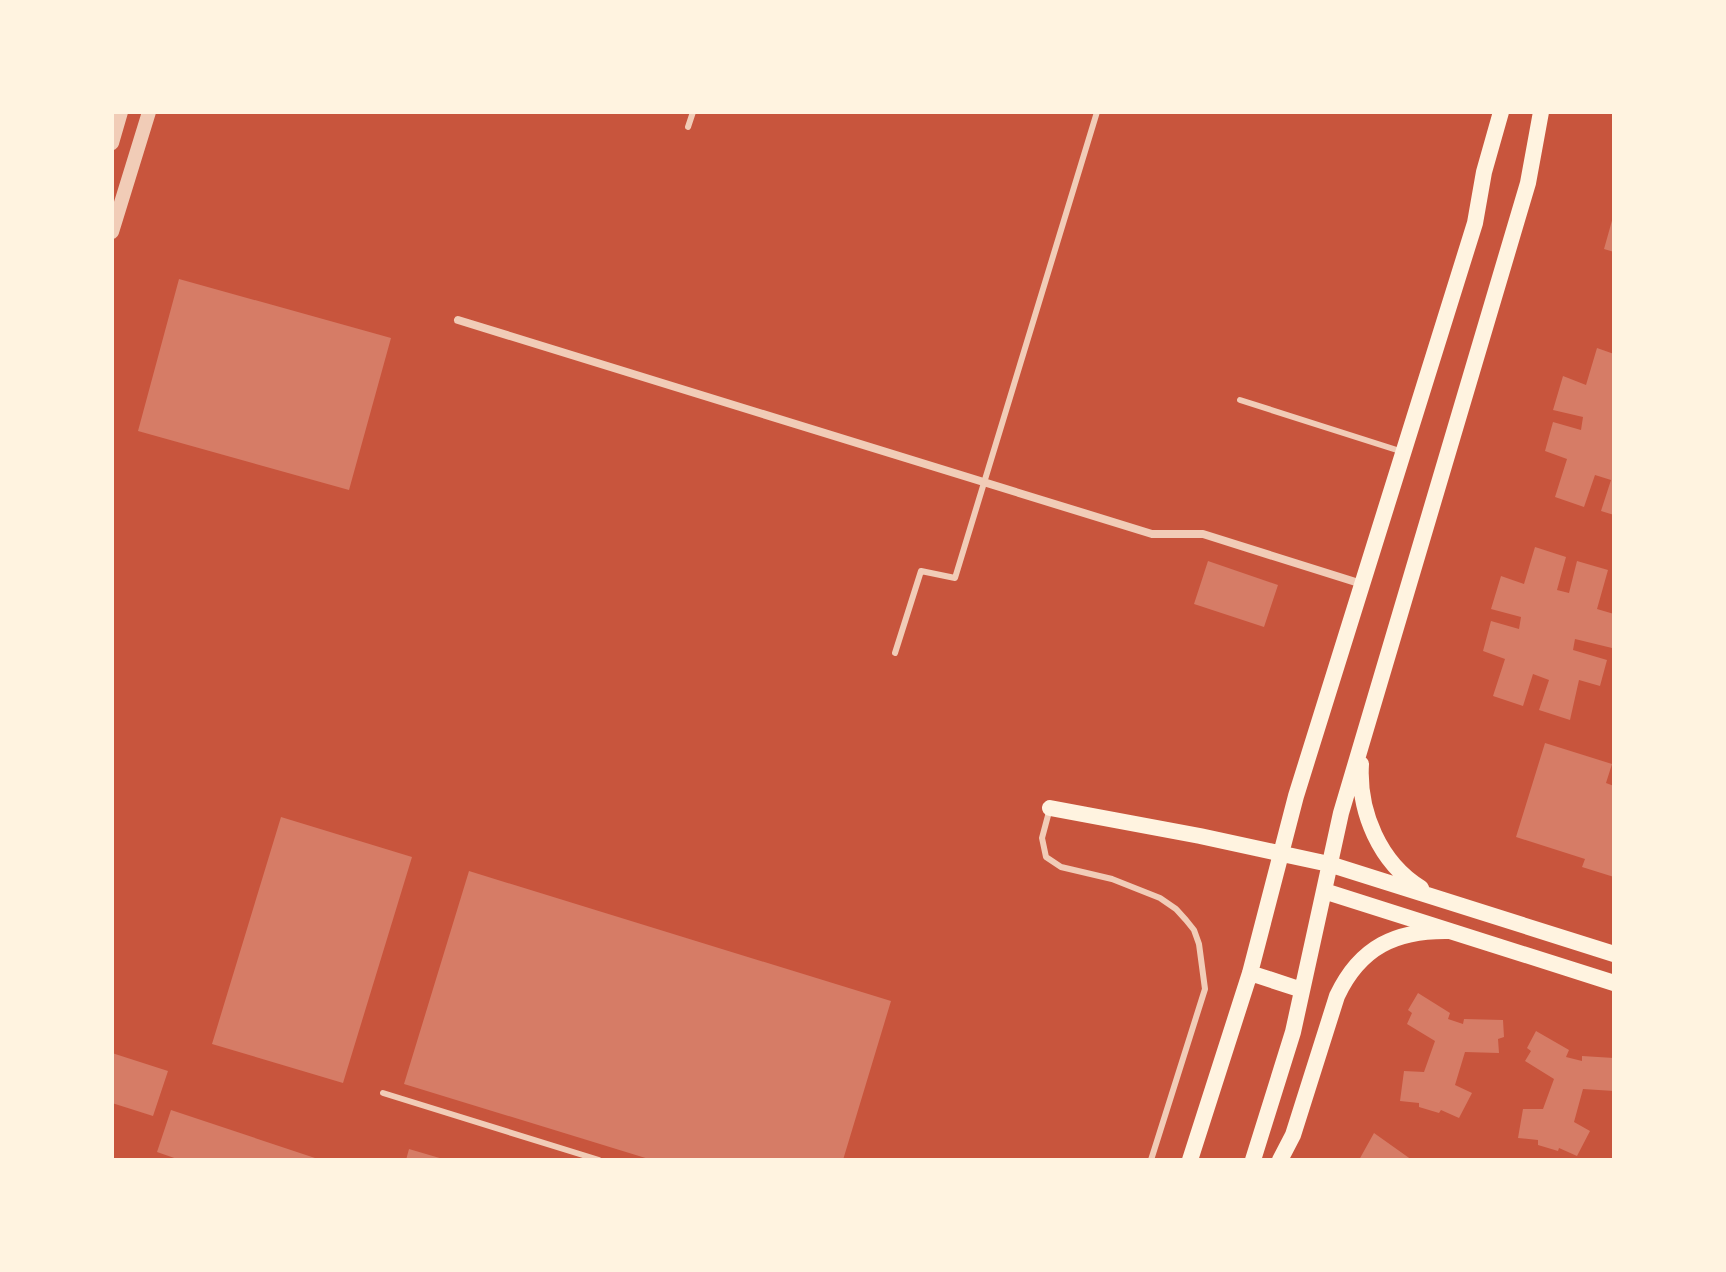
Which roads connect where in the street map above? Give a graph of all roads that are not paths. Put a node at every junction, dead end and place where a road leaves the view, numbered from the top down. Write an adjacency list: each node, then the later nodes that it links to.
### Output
1 (121, 112): 8 (street)
2 (149, 112): 9 (street)
3 (693, 112): 7 (lane)
4 (1097, 112): 13 (lane)
5 (1501, 112): 12 (main road)
6 (1541, 112): 16 (main road)
7 (688, 127)
8 (112, 143)
9 (112, 232)
10 (458, 320): 13 (street)
11 (1240, 400): 12 (lane)
12 (1404, 453): 14 (main road)
13 (984, 483): 14 (street); 15 (lane)
14 (1362, 584): 18 (main road)
15 (895, 653)
16 (1362, 740): 19 (main road); 21 (main road)
17 (1050, 808): 18 (main road); 29 (lane)
18 (1281, 853): 19 (main road); 24 (main road)
19 (1329, 864): 20 (main road); 21 (main road)
20 (1324, 891): 22 (main road); 26 (main road)
21 (1436, 897): 23 (main road)
22 (1449, 931): 25 (main road); 32 (main road)
23 (1614, 954)
24 (1250, 973): 26 (main road); 30 (main road)
25 (1614, 983)
26 (1302, 990): 31 (main road)
27 (383, 1093): 28 (lane)
28 (599, 1160)
29 (1151, 1160)
30 (1190, 1160)
31 (1253, 1160)
32 (1280, 1160)

